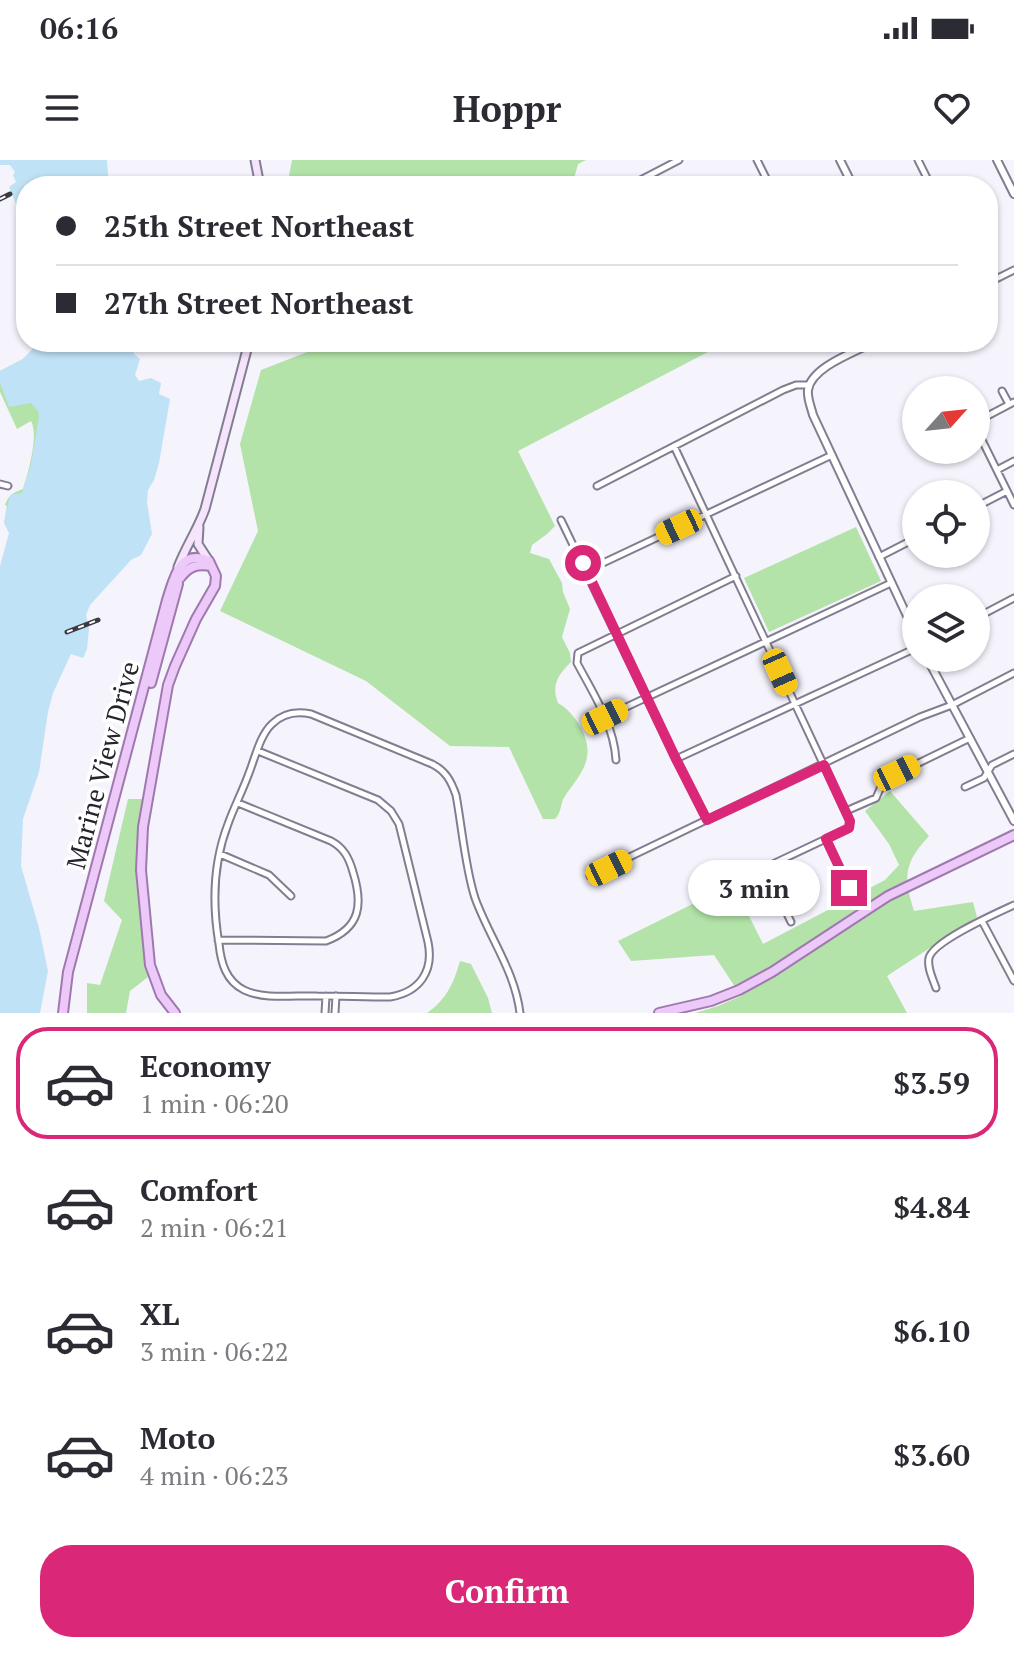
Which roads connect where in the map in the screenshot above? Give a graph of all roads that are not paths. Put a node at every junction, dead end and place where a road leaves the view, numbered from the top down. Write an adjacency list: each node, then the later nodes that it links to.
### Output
1 (679, 160): 3 (street)
2 (997, 160): 4 (street)
3 (648, 176)
4 (1014, 194)
5 (246, 352): 24 (main road, Marine View Drive)
6 (855, 352): 7 (street)
7 (809, 385): 11 (street); 12 (street)
8 (1002, 391): 9 (street)
9 (1012, 403): 10 (street)
10 (990, 415)
11 (674, 446): 18 (street); 22 (street)
12 (832, 455): 22 (street); 28 (street)
13 (990, 456): 15 (street)
14 (1014, 461): 15 (street)
15 (997, 470): 19 (street)
16 (0, 484): 17 (street)
17 (8, 486)
18 (597, 486)
19 (1007, 491): 20 (street); 21 (street)
20 (990, 500)
21 (1014, 505)
22 (705, 514): 31 (street); 32 (street)
23 (561, 520): 31 (street)
24 (197, 529): 26 (main road, Marine View Drive); 29 (main road); 30 (main road, Marine View Drive)
25 (902, 545): 28 (street)
26 (191, 548): 27 (main road); 30 (main road, Marine View Drive)
27 (196, 557): 29 (main road); 30 (main road)
28 (879, 557): 33 (street)
29 (208, 564): 30 (main road); 73 (main road)
30 (180, 570): 72 (main road, Marine View Drive)
31 (586, 571): 37 (street)
32 (736, 576): 37 (street); 38 (street)
33 (891, 583): 35 (street); 38 (street)
34 (1014, 598): 36 (street)
35 (902, 606)
36 (990, 611)
37 (617, 633): 42 (street); 45 (street)
38 (766, 640): 42 (street); 43 (street)
39 (902, 654): 43 (street)
40 (934, 672): 44 (street)
41 (1014, 673): 44 (street)
42 (647, 697): 45 (street); 49 (street)
43 (795, 703): 49 (street); 51 (street)
44 (952, 705): 46 (street); 51 (street)
45 (605, 717): 50 (street)
46 (970, 738): 52 (street); 55 (street)
47 (258, 751): 54 (street); 71 (street); 76 (street)
48 (1014, 754): 52 (street)
49 (676, 759): 56 (street)
50 (616, 760)
51 (824, 765): 55 (street); 56 (street)
52 (988, 771): 53 (street); 57 (street)
53 (965, 787)
54 (238, 803): 60 (street); 67 (street)
55 (846, 811): 59 (street)
56 (707, 820): 61 (street)
57 (1014, 821)
58 (1014, 835): 77 (main road)
59 (826, 839): 62 (street); 66 (street)
60 (220, 854): 63 (street); 67 (street)
61 (590, 876)
62 (849, 888)
63 (291, 896)
64 (1014, 905): 65 (street)
65 (982, 921): 68 (street); 69 (street)
66 (791, 922)
67 (218, 940): 70 (street)
68 (1014, 981)
69 (936, 988)
70 (326, 996): 71 (street); 74 (street)
71 (336, 996): 75 (street)
72 (66, 1013)
73 (175, 1013)
74 (325, 1013)
75 (335, 1013)
76 (520, 1013)
77 (659, 1013)

